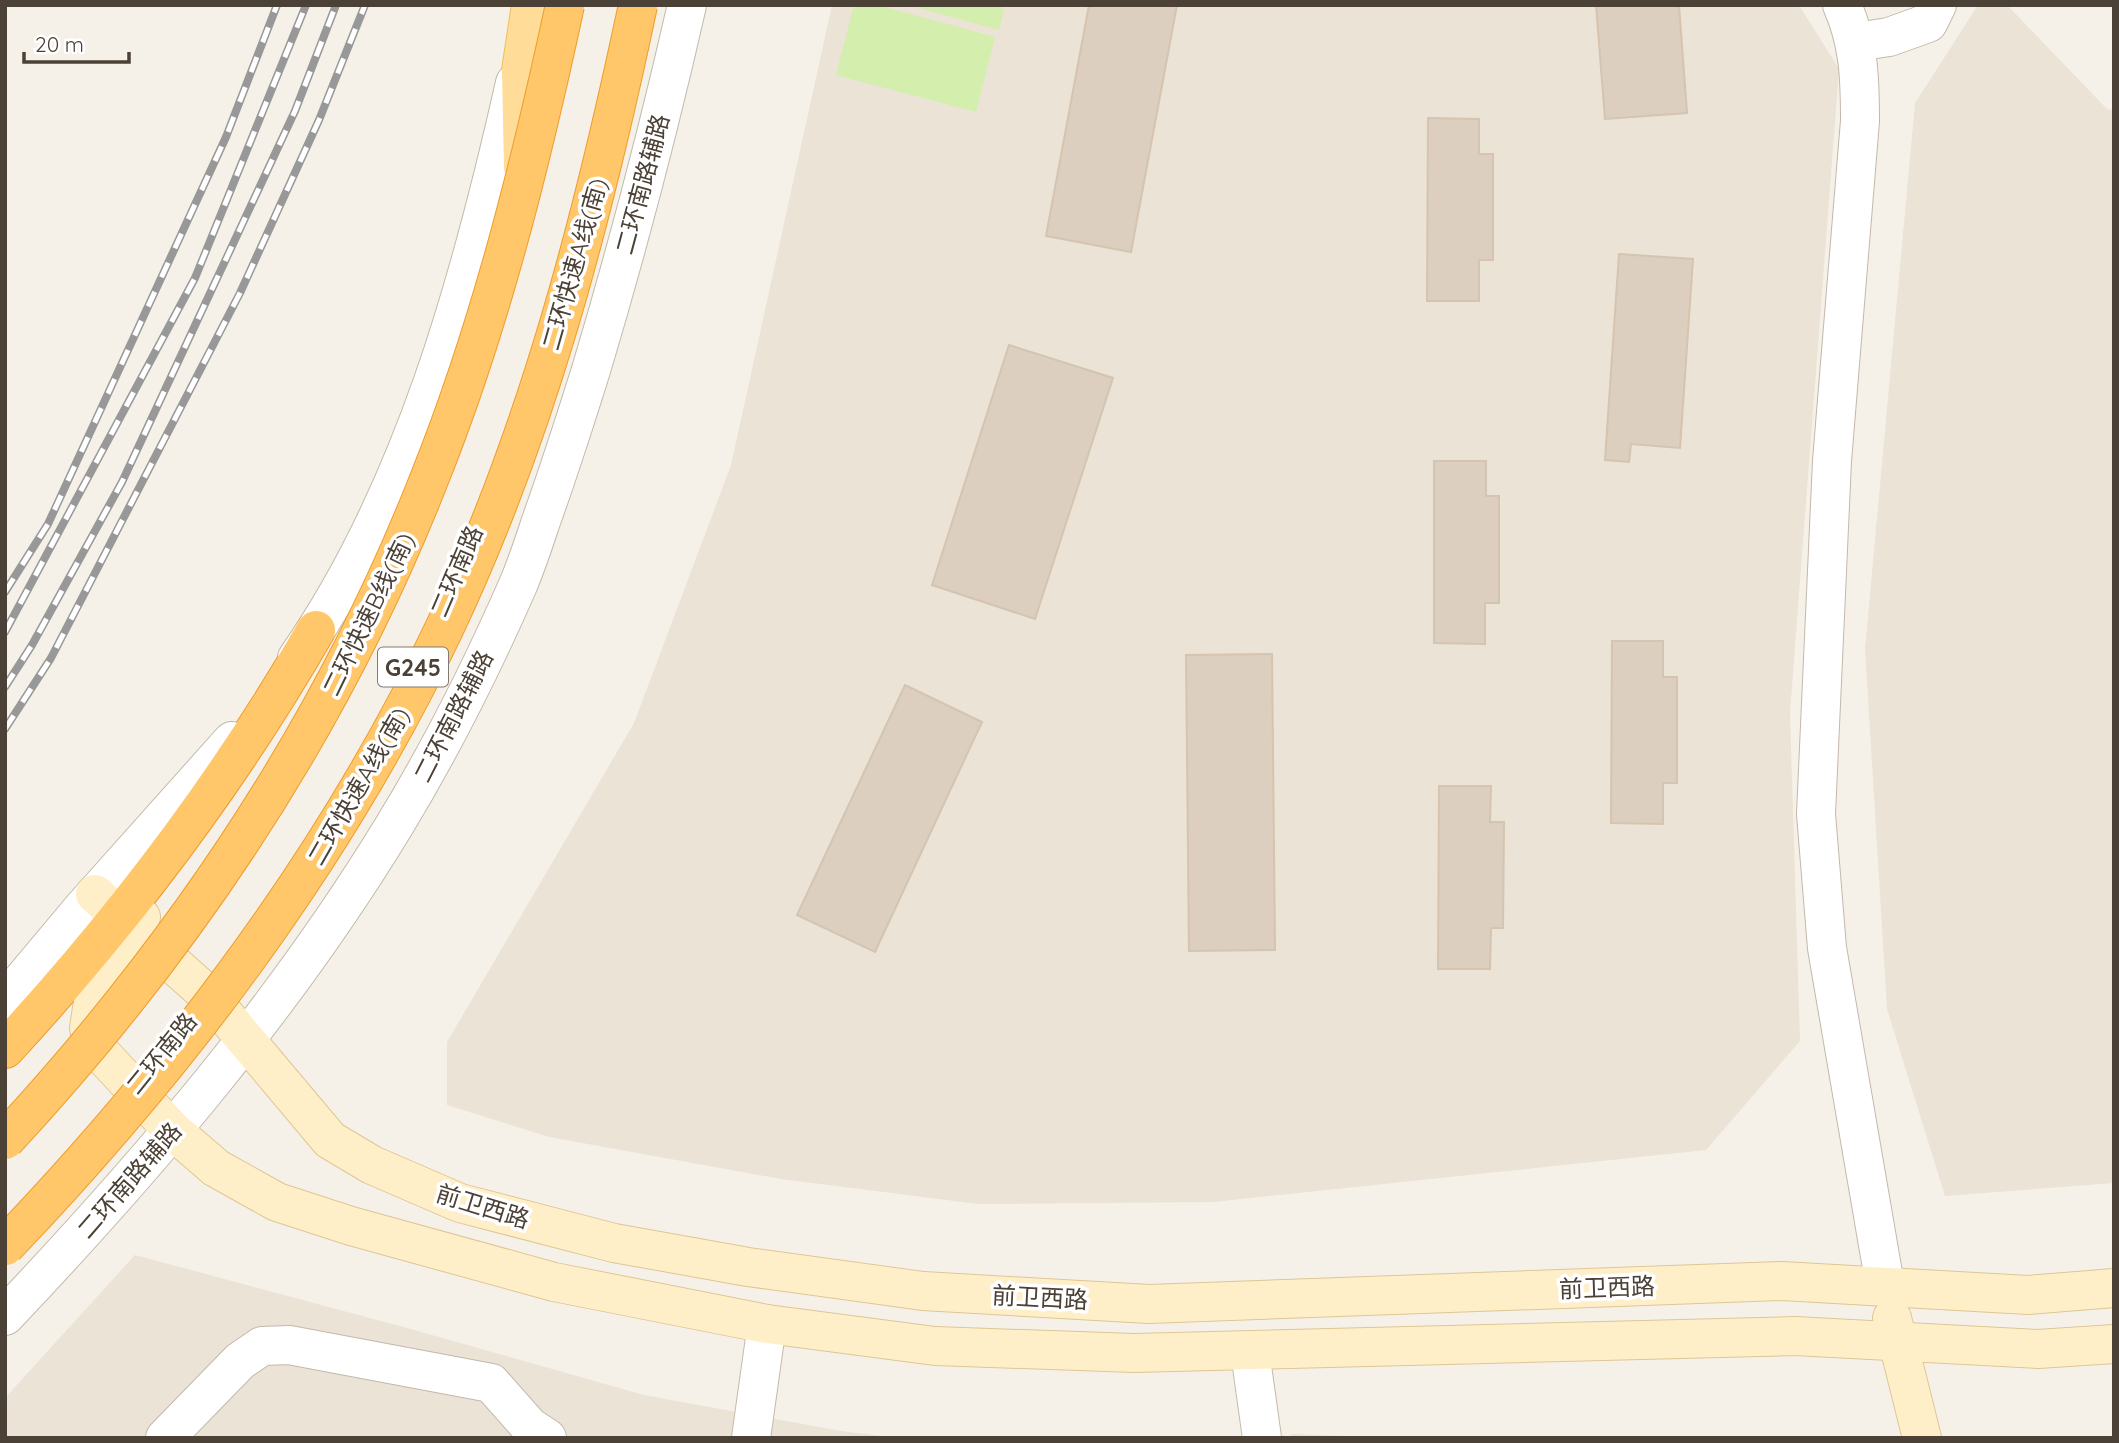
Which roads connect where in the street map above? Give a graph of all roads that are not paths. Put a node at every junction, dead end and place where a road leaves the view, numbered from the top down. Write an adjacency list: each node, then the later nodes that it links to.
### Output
1 (531, 5): 10 (main road); 11 (street)
2 (565, 5): 21 (highway, 二环快速B线(南), bridge)
3 (575, 5): 10 (main road, 二环南路 / G245)
4 (627, 5): 14 (main road, 二环南路 / G245)
5 (638, 5): 24 (highway, 二环快速A线(南), bridge)
6 (687, 5): 16 (street, 二环南路辅路)
7 (1842, 5): 9 (street)
8 (1937, 5): 9 (street)
9 (1856, 42): 25 (street)
10 (501, 297): 13 (main road, 二环南路 / G245)
11 (316, 630): 12 (highway)
12 (116, 913): 13 (main road, 前卫西路); 15 (street); 17 (highway); 18 (main road)
13 (170, 960): 14 (main road, 前卫西路); 18 (main road, 二环南路 / G245)
14 (208, 995): 16 (main road, 前卫西路); 19 (main road, 二环南路 / G245)
15 (5, 1001)
16 (247, 1038): 20 (street, 二环南路辅路); 25 (main road, 前卫西路)
17 (5, 1049)
18 (98, 1050): 19 (main road); 22 (main road, 二环南路 / G245)
19 (133, 1088): 20 (main road); 23 (main road, 二环南路 / G245)
20 (172, 1130): 27 (street, 二环南路辅路); 28 (main road)
21 (5, 1140)
22 (5, 1154)
23 (5, 1230)
24 (5, 1246)
25 (1885, 1285): 26 (main road, 前卫西路); 29 (main road)
26 (2114, 1288)
27 (5, 1316)
28 (767, 1324): 31 (main road); 34 (street)
29 (1897, 1342): 30 (main road); 31 (main road); 36 (main road)
30 (2114, 1344)
31 (1250, 1352): 35 (street)
32 (165, 1438): 33 (street)
33 (547, 1438)
34 (751, 1438)
35 (1262, 1438)
36 (1922, 1438)

